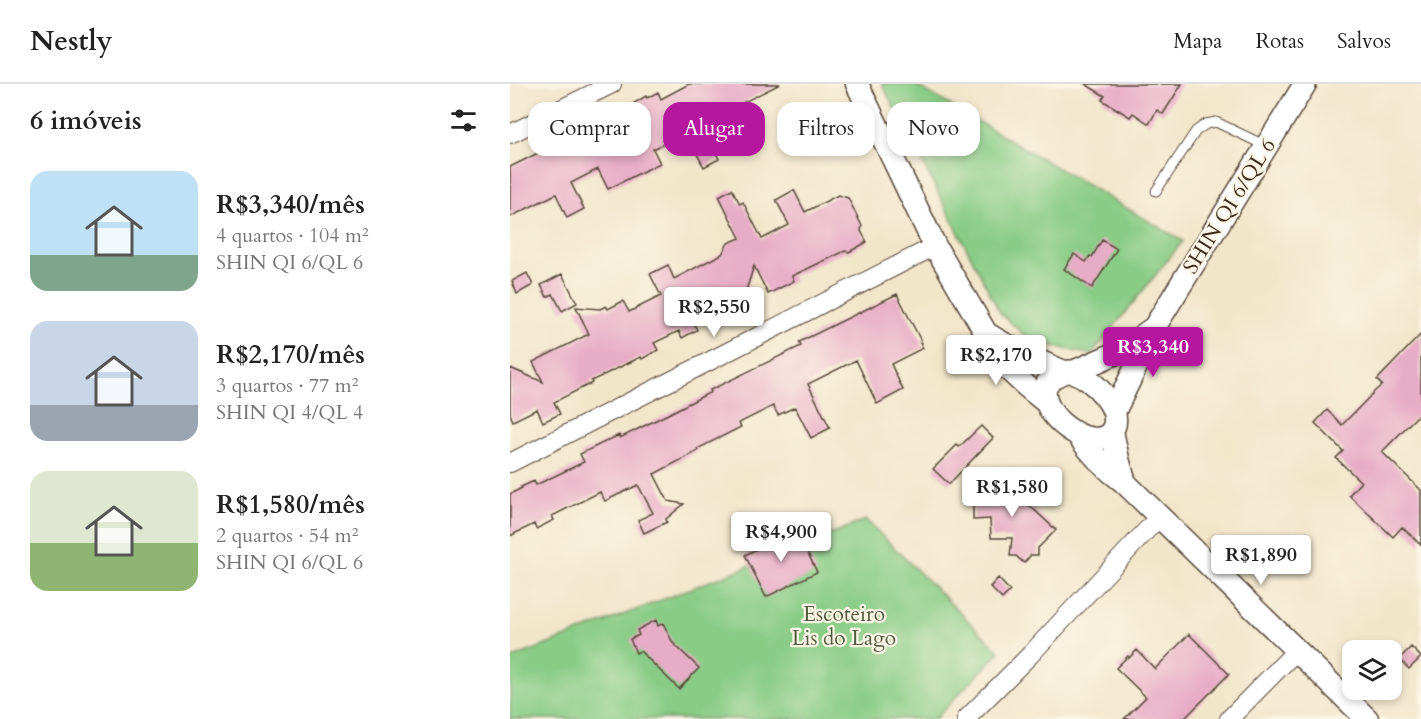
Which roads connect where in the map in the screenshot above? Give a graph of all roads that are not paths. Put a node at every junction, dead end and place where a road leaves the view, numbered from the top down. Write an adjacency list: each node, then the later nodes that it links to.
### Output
1 (612, 84): 4 (street)
2 (857, 84): 7 (street)
3 (1305, 84): 5 (street, SHIN QI 6/QL 6)
4 (510, 134)
5 (1266, 146): 6 (lane); 8 (street, SHIN QI 6/QL 6)
6 (1156, 191)
7 (935, 246): 9 (street); 14 (street)
8 (1154, 328): 10 (street, SHIN QI 6/QL 6); 12 (street, SHIN QI 6/QL 6)
9 (987, 334): 10 (street); 11 (street)
10 (1068, 372): 11 (street); 12 (street)
11 (1046, 402): 13 (street)
12 (1113, 422): 13 (street); 15 (street)
13 (1078, 435): 15 (street)
14 (510, 463)
15 (1125, 483): 16 (street)
16 (1159, 517): 17 (street); 18 (street)
17 (1297, 650): 19 (street); 20 (street)
18 (966, 719)
19 (1229, 719)
20 (1367, 719)

